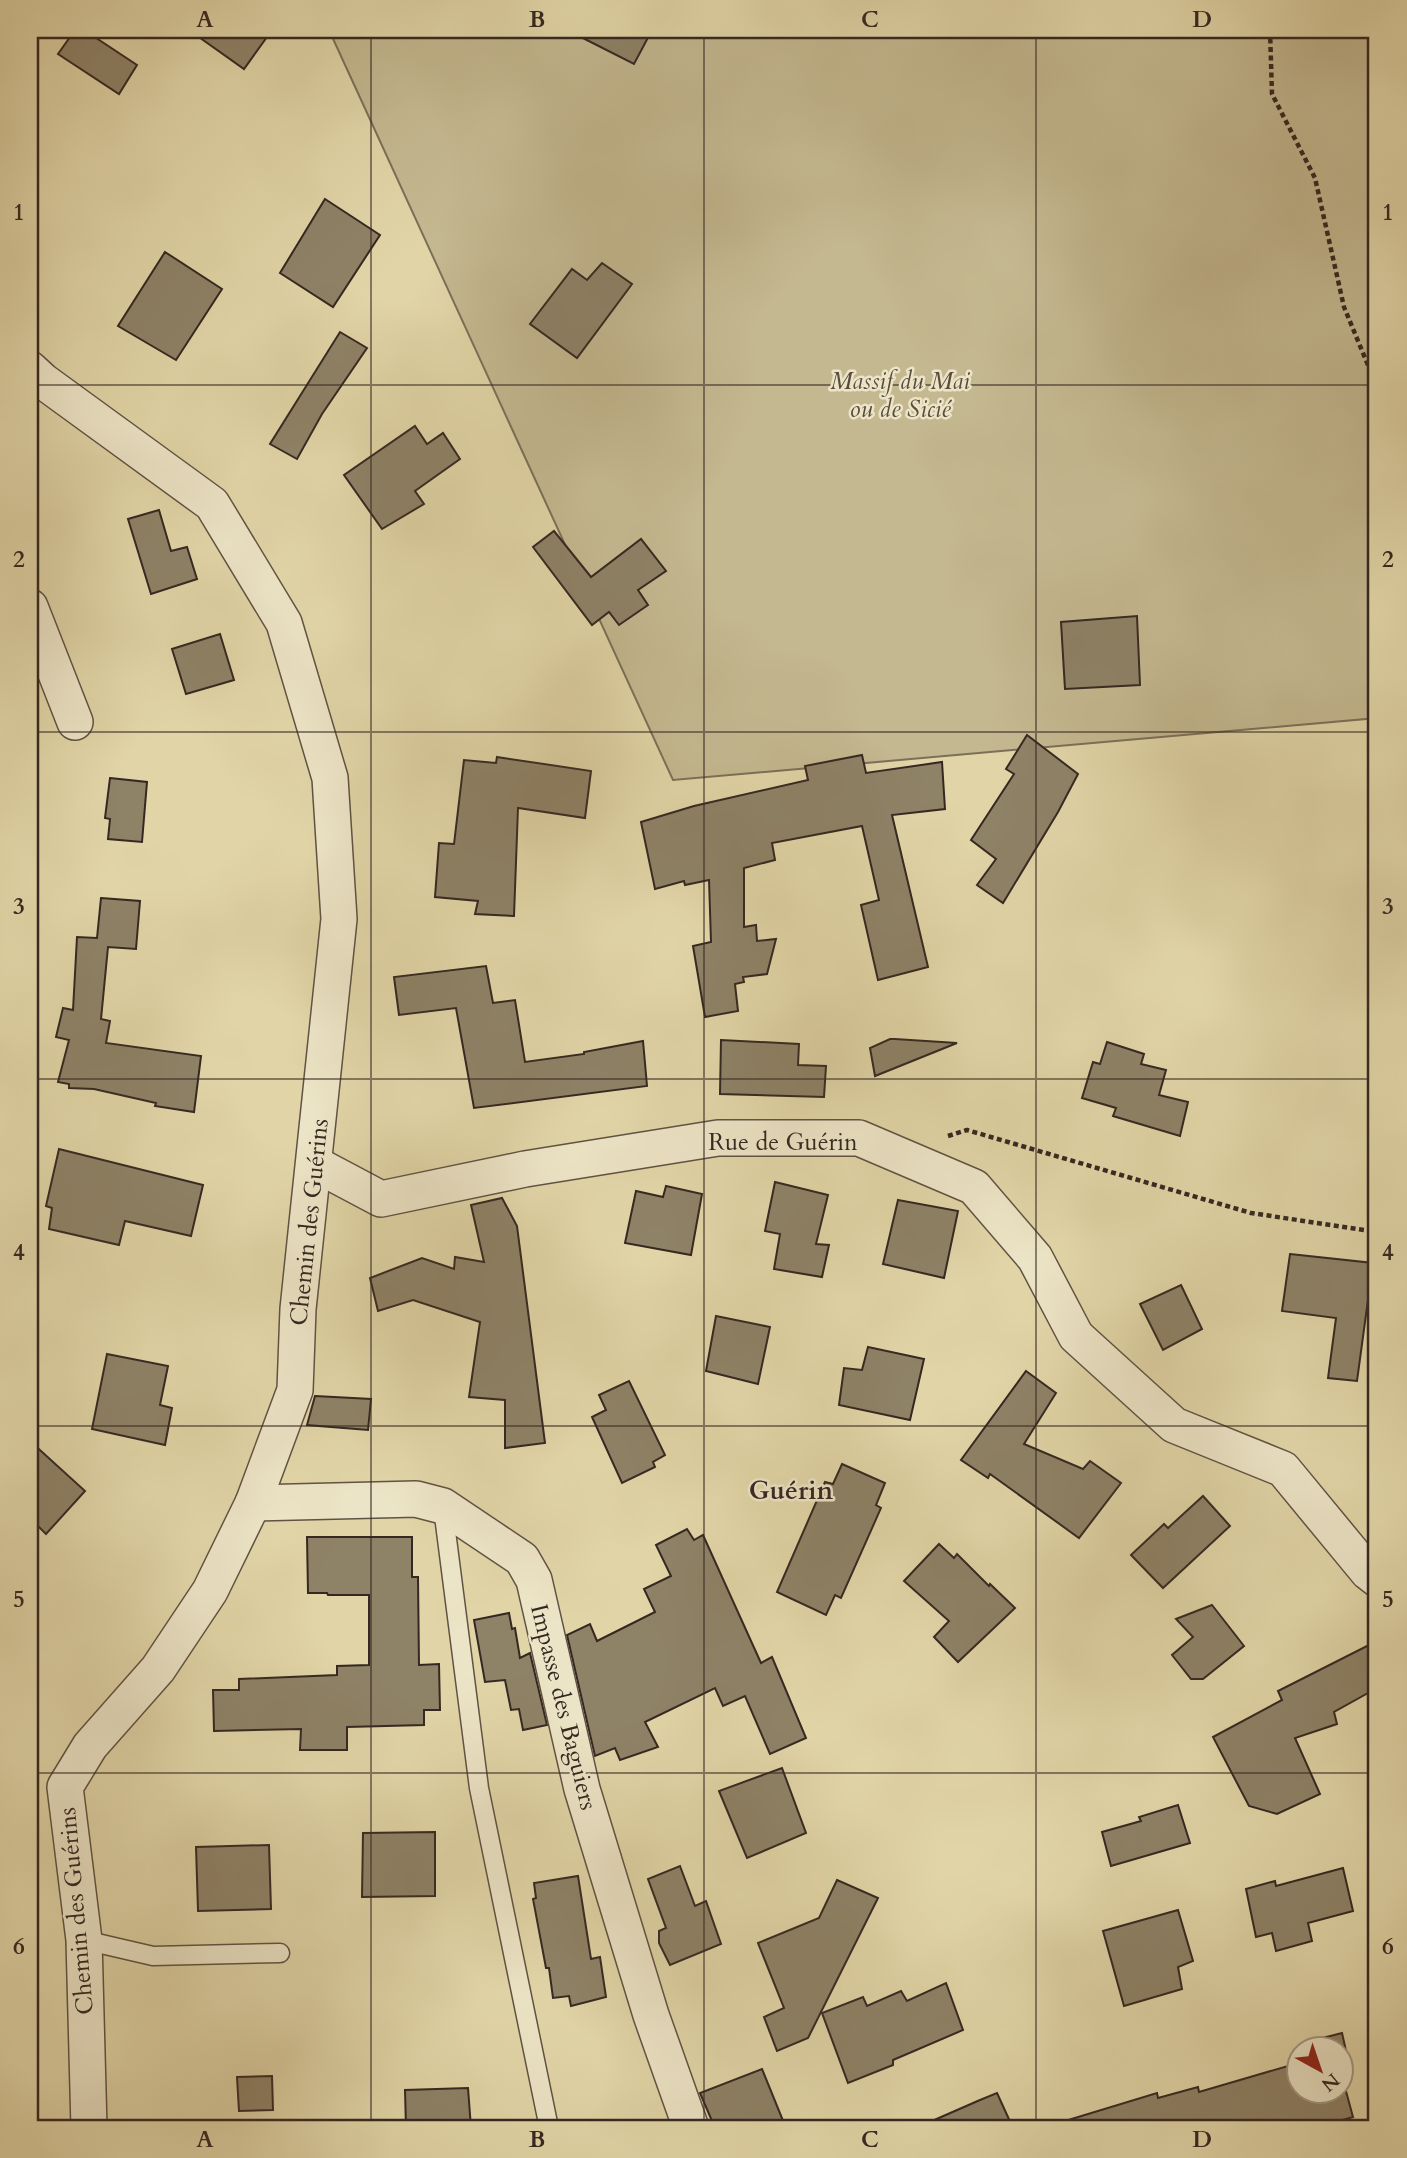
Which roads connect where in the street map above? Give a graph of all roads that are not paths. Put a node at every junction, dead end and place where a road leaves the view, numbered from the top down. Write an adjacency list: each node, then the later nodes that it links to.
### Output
1 (30, 369): 4 (street, Chemin des Guérins)
2 (30, 607): 3 (street)
3 (75, 722)
4 (315, 1164): 5 (street, Chemin des Guérins); 7 (street, Rue de Guérin)
5 (253, 1503): 6 (street, Impasse des Baguiers); 8 (street, Chemin des Guérins)
6 (443, 1506): 11 (lane); 12 (street, Impasse des Baguiers)
7 (1377, 1579)
8 (84, 1940): 9 (lane); 10 (street, Chemin des Guérins)
9 (280, 1953)
10 (89, 2128)
11 (550, 2128)
12 (691, 2128)

